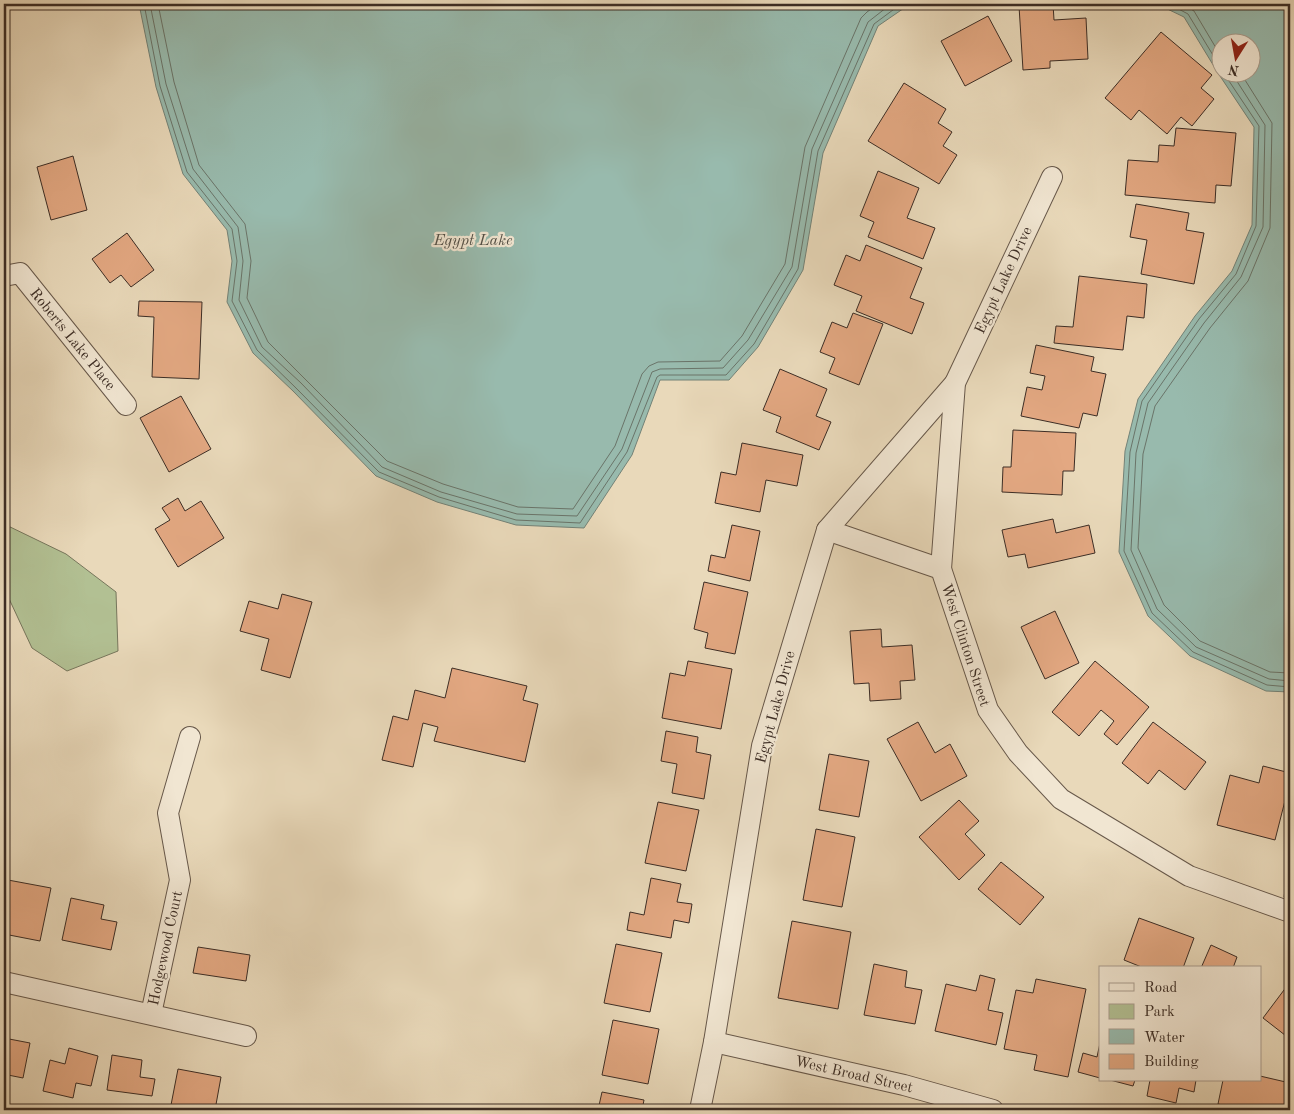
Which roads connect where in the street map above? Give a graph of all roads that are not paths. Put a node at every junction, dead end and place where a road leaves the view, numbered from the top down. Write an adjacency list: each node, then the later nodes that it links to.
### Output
1 (1052, 177): 3 (street, Egypt Lake Drive)
2 (12, 274): 4 (street, Roberts Lake Place)
3 (955, 383): 5 (street, Egypt Lake Drive); 6 (street, Egypt Lake Drive)
4 (126, 405)
5 (826, 530): 6 (street, West Clinton Street); 12 (street, Egypt Lake Drive)
6 (941, 568): 8 (street, West Clinton Street)
7 (190, 737): 10 (street, Hodgewood Court)
8 (1290, 912)
9 (4, 982): 10 (street)
10 (151, 1014): 11 (street)
11 (246, 1036)
12 (714, 1042): 13 (street, Egypt Lake Drive); 14 (street, West Broad Street)
13 (700, 1110)
14 (993, 1110)

